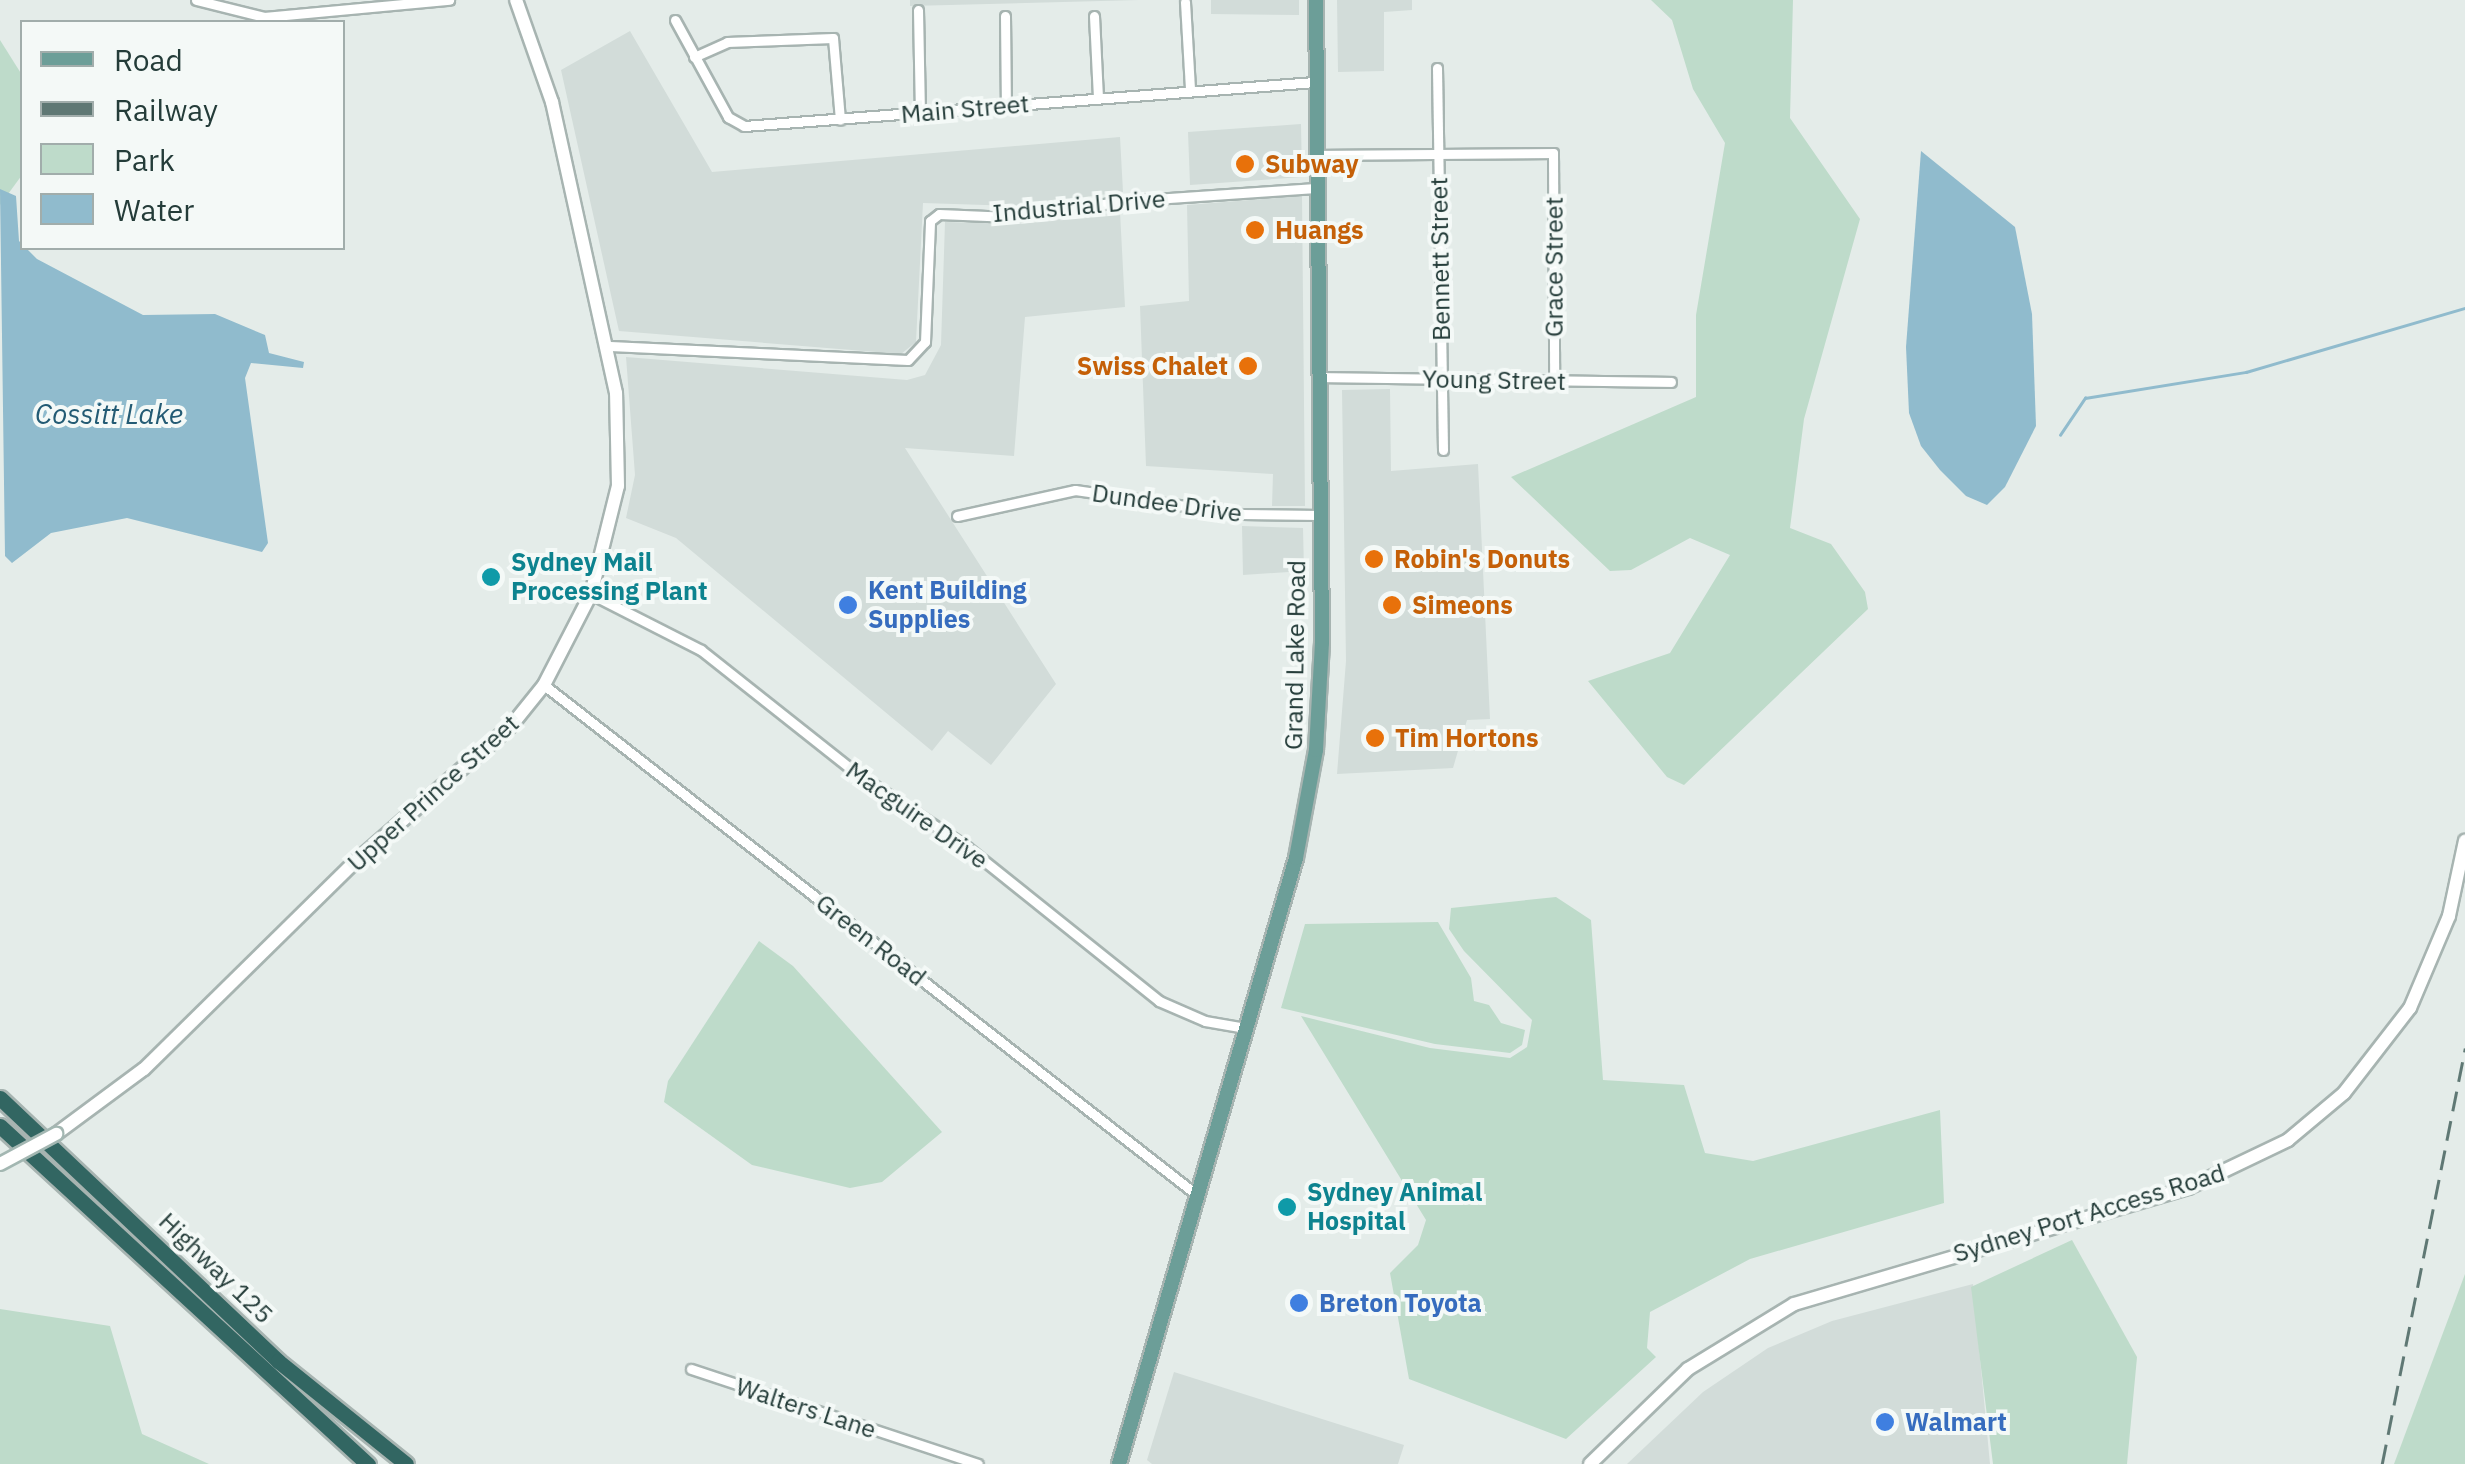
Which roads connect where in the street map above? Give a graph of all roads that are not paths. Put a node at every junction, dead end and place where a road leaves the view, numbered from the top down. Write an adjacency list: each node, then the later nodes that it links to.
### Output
1 (196, 0): 2 (street)
2 (449, 0)
3 (516, 0): 21 (street, Upper Prince Street)
4 (1316, 0): 12 (main road, Grand Lake Road)
5 (1185, 2): 13 (street)
6 (918, 10): 16 (street)
7 (1005, 16): 15 (street)
8 (1094, 16): 14 (street)
9 (676, 20): 10 (street, Main Street)
10 (694, 57): 17 (street, Main Street); 17 (street)
11 (1437, 68): 18 (street, Bennett Street)
12 (1315, 82): 13 (street, Main Street); 19 (main road, Grand Lake Road)
13 (1190, 89): 14 (street, Main Street)
14 (1098, 97): 15 (street, Main Street)
15 (1006, 105): 16 (street, Main Street)
16 (920, 114): 17 (street, Main Street)
17 (840, 120)
18 (1438, 154): 19 (street); 23 (street, Bennett Street); 24 (street, Grace Street)
19 (1316, 155): 20 (main road, Grand Lake Road)
20 (1316, 188): 21 (street, Industrial Drive); 22 (main road, Grand Lake Road)
21 (610, 346): 29 (street, Upper Prince Street)
22 (1316, 377): 23 (street, Young Street); 27 (main road, Grand Lake Road)
23 (1442, 379): 24 (street, Young Street); 26 (street, Bennett Street)
24 (1554, 380): 25 (street, Young Street)
25 (1671, 382)
26 (1442, 450)
27 (1319, 515): 28 (street, Dundee Drive); 32 (main road, Grand Lake Road)
28 (957, 516)
29 (591, 594): 30 (street, Upper Prince Street); 32 (street, Macguire Drive)
30 (544, 685): 35 (street, Upper Prince Street, bridge); 36 (street, Green Road)
31 (2465, 841): 42 (street, Sydney Port Access Road)
32 (1245, 1028): 36 (main road, Grand Lake Road)
33 (0, 1098): 39 (highway, Highway 125)
34 (0, 1126): 38 (highway, Highway 125)
35 (0, 1164)
36 (1197, 1195): 41 (main road, Grand Lake Road)
37 (692, 1369): 40 (street, Walters Lane)
38 (368, 1464)
39 (406, 1464)
40 (978, 1464)
41 (1119, 1464)
42 (1590, 1464)

